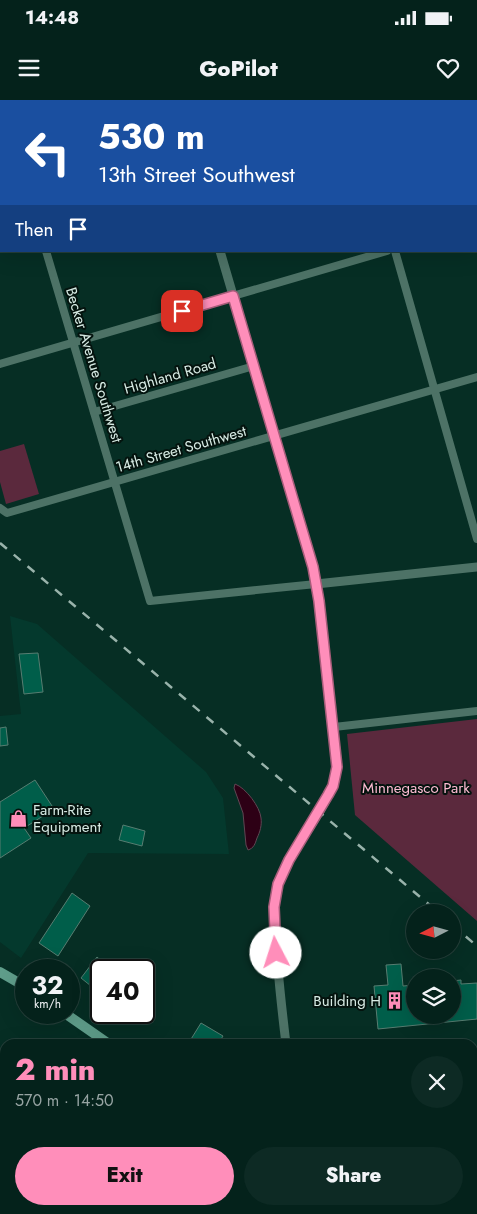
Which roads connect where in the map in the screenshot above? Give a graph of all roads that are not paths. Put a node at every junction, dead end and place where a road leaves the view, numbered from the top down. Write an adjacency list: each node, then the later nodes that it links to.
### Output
1 (46, 252): 6 (street, Becker Avenue Southwest)
2 (220, 252): 5 (street)
3 (385, 252): 5 (street)
4 (395, 252): 10 (street)
5 (233, 296): 6 (street); 8 (street)
6 (74, 344): 7 (street); 11 (street, Becker Avenue Southwest)
7 (0, 364)
8 (254, 366): 11 (street, Highland Road); 12 (street)
9 (477, 377): 10 (street, 14th Street Southwest)
10 (434, 389): 12 (street, 14th Street Southwest); 15 (street)
11 (94, 412): 13 (street, Becker Avenue Southwest)
12 (275, 436): 13 (street, 14th Street Southwest); 17 (street)
13 (115, 482): 14 (street, 14th Street Southwest); 17 (street, Becker Avenue Southwest)
14 (0, 508)
15 (477, 540)
16 (477, 567): 17 (street)
17 (316, 584): 19 (street)
18 (477, 711): 19 (street)
19 (334, 727): 24 (street)
20 (0, 972): 21 (main road)
21 (15, 981)
22 (80, 1024): 23 (main road)
23 (102, 1039)
24 (285, 1039)

